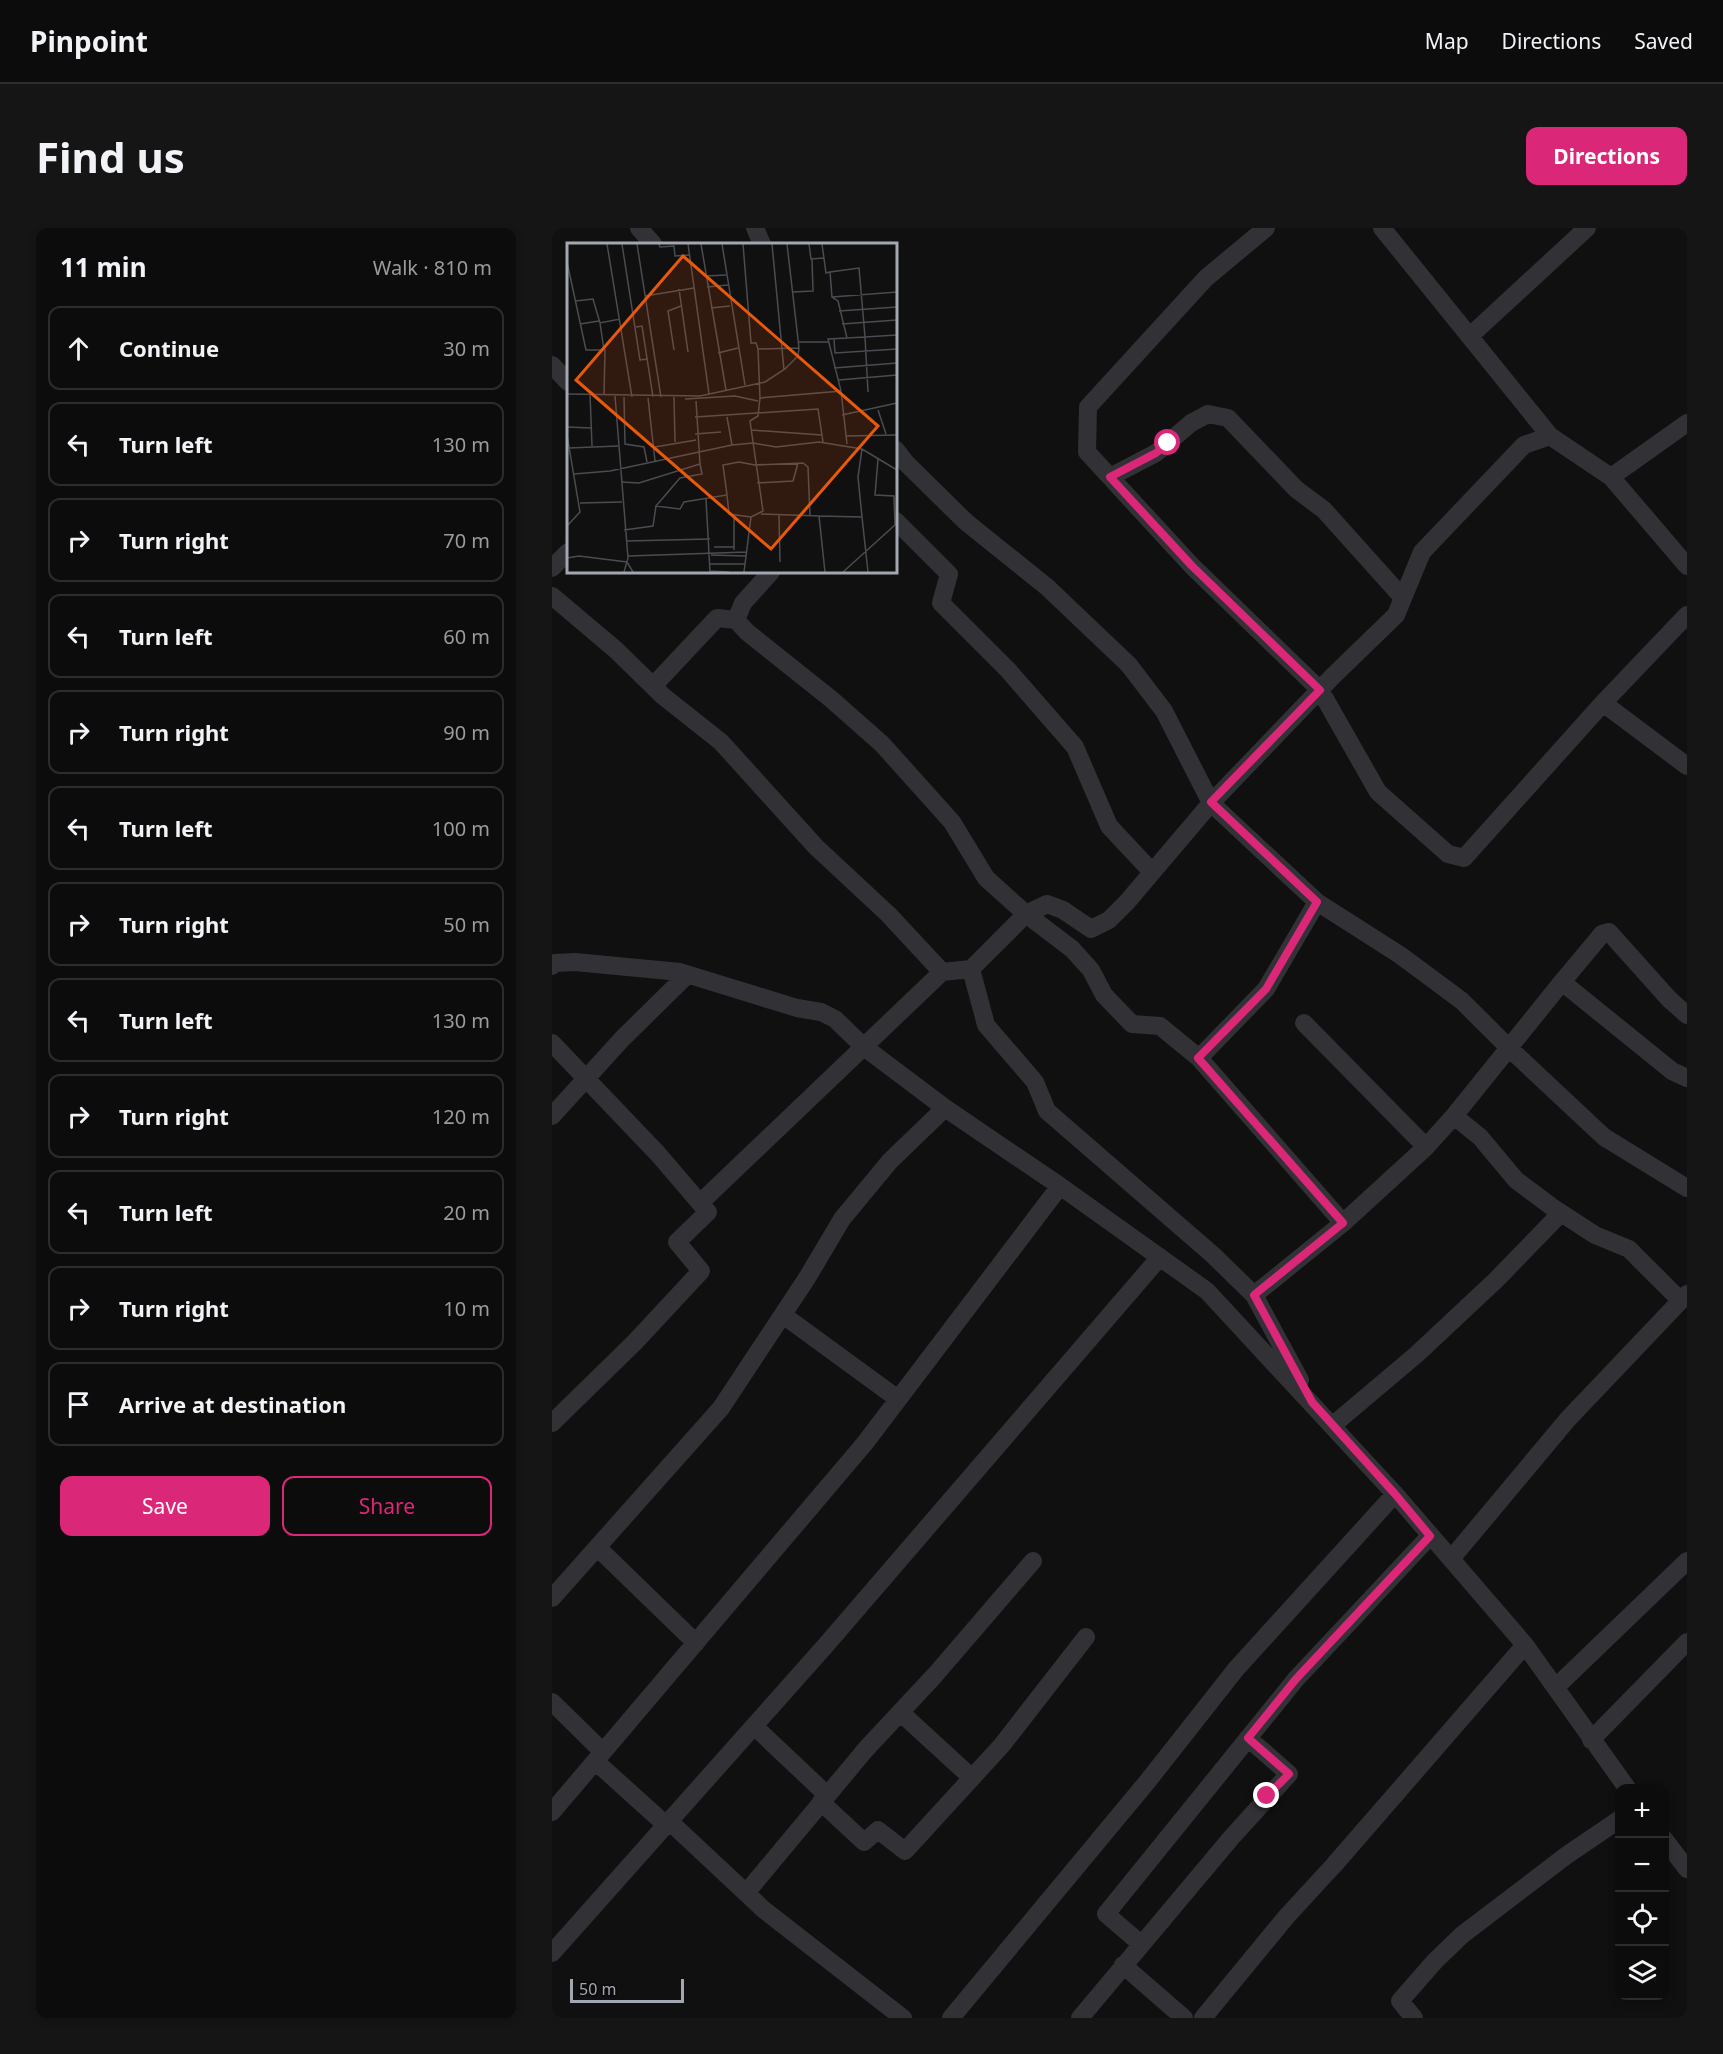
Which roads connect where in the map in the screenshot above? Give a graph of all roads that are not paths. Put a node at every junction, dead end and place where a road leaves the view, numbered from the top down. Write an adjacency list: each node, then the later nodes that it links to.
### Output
1 (639, 228): 6 (street)
2 (755, 228): 7 (street)
3 (1266, 228): 14 (street)
4 (1382, 228): 8 (street)
5 (1587, 228): 8 (street)
6 (652, 243)
7 (762, 243)
8 (1470, 336): 12 (street)
9 (552, 365): 10 (street)
10 (567, 381)
11 (1687, 423): 15 (street)
12 (1550, 436): 15 (street); 22 (street)
13 (897, 451): 29 (street)
14 (1110, 477): 22 (street); 26 (street)
15 (1611, 477): 18 (street)
16 (897, 522): 30 (street)
17 (567, 553): 19 (street)
18 (1687, 566)
19 (552, 568)
20 (770, 573): 24 (street)
21 (552, 596): 25 (street)
22 (1403, 598): 26 (street)
23 (1687, 615): 27 (street)
24 (736, 620): 25 (street); 32 (street)
25 (654, 685): 35 (street)
26 (1320, 690): 27 (street); 29 (street)
27 (1603, 703): 28 (street)
28 (1687, 766)
29 (1211, 802): 30 (street); 31 (street)
30 (1152, 872): 32 (street)
31 (1317, 902): 42 (street); 43 (street)
32 (1026, 915): 34 (street); 43 (street)
33 (552, 966): 36 (street)
34 (971, 969): 35 (street); 56 (street)
35 (942, 972): 41 (street)
36 (687, 975): 41 (street); 45 (street)
37 (1562, 982): 38 (street); 42 (street); 44 (street)
38 (1687, 1015)
39 (1304, 1023): 49 (street)
40 (552, 1043): 45 (street)
41 (864, 1047): 46 (street); 52 (street)
42 (1509, 1048): 48 (street); 51 (street)
43 (1198, 1058): 54 (street)
44 (1687, 1078)
45 (586, 1079): 47 (street); 52 (street)
46 (945, 1108): 50 (street); 58 (street)
47 (552, 1116)
48 (1454, 1116): 49 (street); 53 (street)
49 (1426, 1147): 54 (street)
50 (1060, 1186): 55 (street); 59 (street)
51 (1687, 1188)
52 (700, 1203): 61 (street)
53 (1561, 1213): 57 (street); 62 (street)
54 (1343, 1223): 56 (street)
55 (1160, 1257): 60 (street); 77 (street)
56 (1254, 1295): 60 (street)
57 (1683, 1297): 66 (street)
58 (783, 1315): 59 (street); 65 (street)
59 (898, 1399): 72 (street)
60 (1312, 1402): 62 (street)
61 (552, 1423)
62 (1333, 1425): 63 (street)
63 (1395, 1494): 64 (street); 95 (street)
64 (1430, 1536): 66 (street); 78 (street)
65 (598, 1548): 69 (street); 72 (street)
66 (1451, 1559): 73 (street)
67 (1687, 1560): 74 (street)
68 (1033, 1561): 76 (street)
69 (552, 1598)
70 (1086, 1637): 81 (street)
71 (1687, 1642): 79 (street)
72 (696, 1643): 80 (street)
73 (1525, 1644): 74 (street); 98 (street)
74 (1556, 1687): 79 (street)
75 (552, 1702): 80 (street)
76 (900, 1712): 81 (street); 83 (street)
77 (754, 1726): 83 (street); 86 (street)
78 (1248, 1738): 90 (street); 90 (street)
79 (1591, 1740): 82 (street)
80 (599, 1757): 84 (street); 86 (street)
81 (972, 1778): 83 (street)
82 (1624, 1784)
83 (824, 1798): 89 (street)
84 (552, 1811)
85 (1615, 1822): 93 (street)
86 (668, 1823): 89 (street); 91 (street)
87 (1669, 1844): 88 (street)
88 (1687, 1869)
89 (746, 1893): 94 (street)
90 (1141, 1944): 92 (street)
91 (552, 1953)
92 (1123, 1965): 96 (street); 97 (street)
93 (1406, 2015)
94 (903, 2018)
95 (951, 2018)
96 (1080, 2018)
97 (1184, 2018)
98 (1203, 2018)

